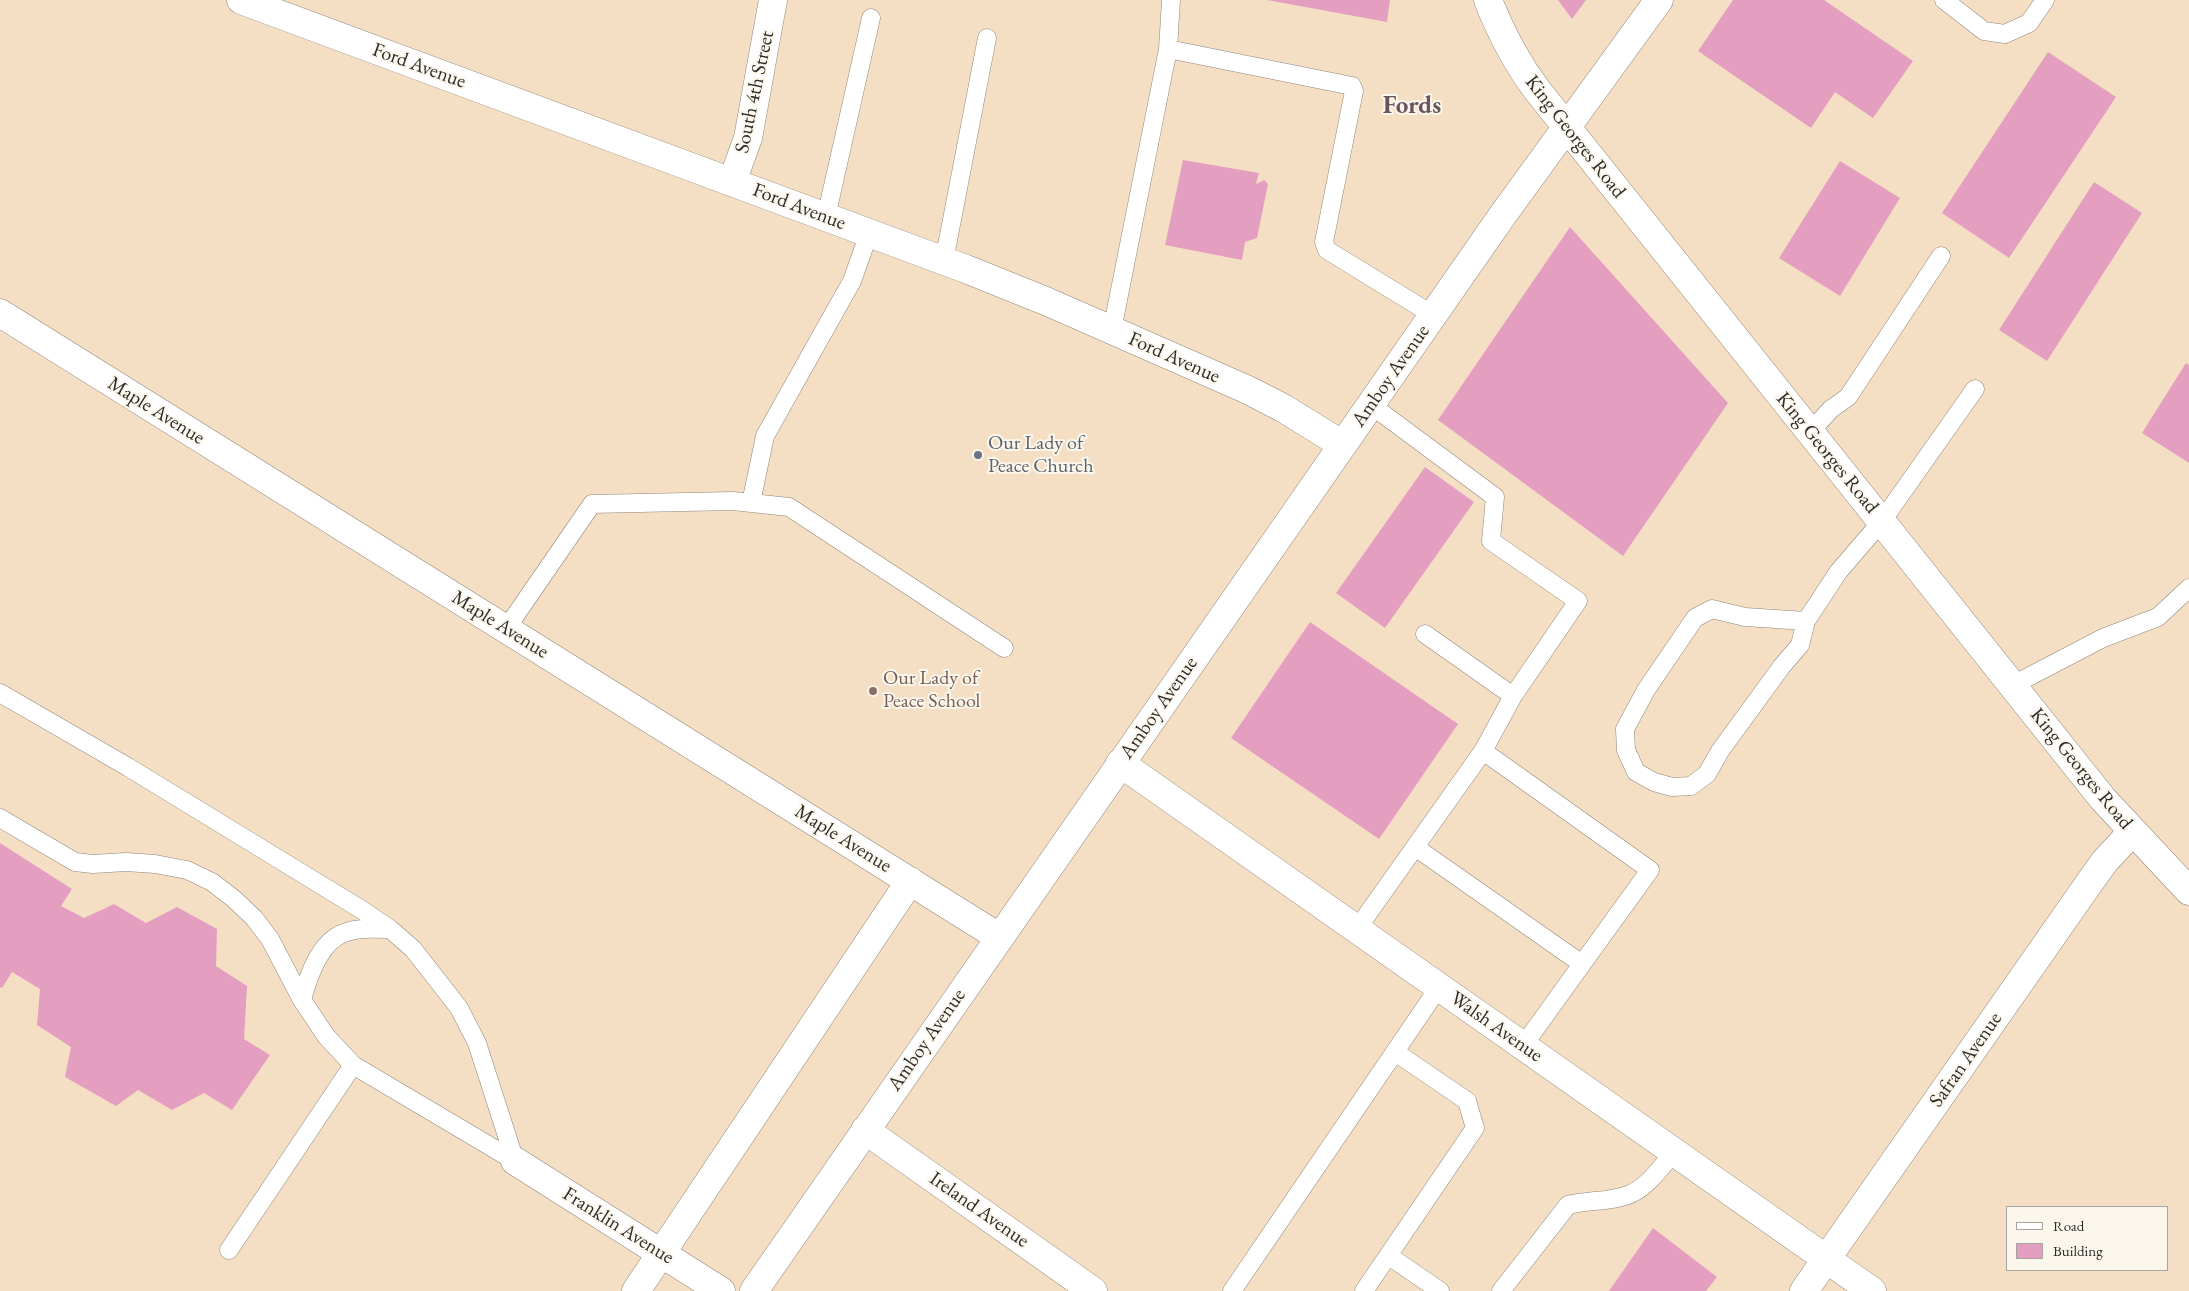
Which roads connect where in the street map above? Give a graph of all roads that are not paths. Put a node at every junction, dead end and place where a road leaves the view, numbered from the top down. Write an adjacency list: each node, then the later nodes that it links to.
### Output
1 (241, 0): 12 (street, Ford Avenue)
2 (773, 0): 12 (street, South 4th Street)
3 (1171, 0): 10 (lane)
4 (1488, 0): 11 (street, King Georges Road)
5 (1659, 0): 11 (street, Amboy Avenue)
6 (1944, 0): 7 (lane)
7 (2045, 0)
8 (871, 18): 13 (lane)
9 (986, 38): 16 (lane)
10 (1168, 49): 18 (lane); 19 (lane)
11 (1567, 127): 18 (street, Amboy Avenue); 22 (street, King Georges Road)
12 (732, 182): 13 (street, Ford Avenue)
13 (826, 218): 14 (street, Ford Avenue)
14 (869, 234): 16 (street, Ford Avenue); 24 (lane)
15 (1941, 256): 22 (lane)
16 (944, 261): 19 (street, Ford Avenue)
17 (0, 314): 28 (street, Maple Avenue)
18 (1433, 315): 21 (street, Amboy Avenue)
19 (1112, 330): 23 (street, Ford Avenue)
20 (1975, 390): 25 (lane)
21 (1370, 405): 23 (street, Amboy Avenue); 33 (lane)
22 (1810, 432): 25 (street, King Georges Road)
23 (1343, 445): 35 (street, Amboy Avenue)
24 (751, 503): 28 (lane); 30 (lane)
25 (1882, 521): 27 (lane); 31 (street, King Georges Road)
26 (2189, 588): 31 (lane)
27 (1806, 620): 27 (lane)
28 (506, 629): 39 (street, Maple Avenue)
29 (1425, 634): 33 (lane)
30 (1004, 648)
31 (2013, 686): 37 (street, King Georges Road)
32 (0, 693): 41 (lane)
33 (1513, 696): 34 (lane)
34 (1483, 751): 38 (lane); 44 (lane)
35 (1120, 763): 42 (street, Walsh Avenue); 43 (street, Amboy Avenue)
36 (0, 818): 46 (lane)
37 (2132, 832): 40 (street, King Georges Road); 56 (street, Safran Avenue)
38 (1415, 847): 42 (lane); 44 (lane)
39 (910, 881): 43 (street, Maple Avenue); 54 (street)
40 (2189, 891)
41 (390, 929): 46 (lane); 52 (lane)
42 (1357, 929): 45 (street, Walsh Avenue)
43 (999, 937): 50 (street, Amboy Avenue)
44 (1582, 964): 47 (lane)
45 (1439, 987): 47 (street, Walsh Avenue); 48 (lane)
46 (302, 1000): 49 (lane)
47 (1523, 1046): 51 (street, Walsh Avenue)
48 (1396, 1052): 55 (lane); 61 (lane)
49 (353, 1065): 52 (lane); 53 (lane)
50 (866, 1130): 59 (street, Amboy Avenue); 60 (street, Ireland Avenue)
51 (1674, 1152): 56 (street, Walsh Avenue); 64 (lane)
52 (516, 1161): 54 (street, Franklin Avenue)
53 (229, 1250)
54 (661, 1253): 57 (street); 58 (street, Franklin Avenue)
55 (1389, 1256): 62 (lane); 63 (lane)
56 (1826, 1259): 65 (street, Safran Avenue); 66 (street, Walsh Avenue)
57 (636, 1291)
58 (721, 1291)
59 (754, 1291)
60 (1093, 1291)
61 (1232, 1291)
62 (1364, 1291)
63 (1440, 1291)
64 (1502, 1291)
65 (1804, 1291)
66 (1872, 1291)

